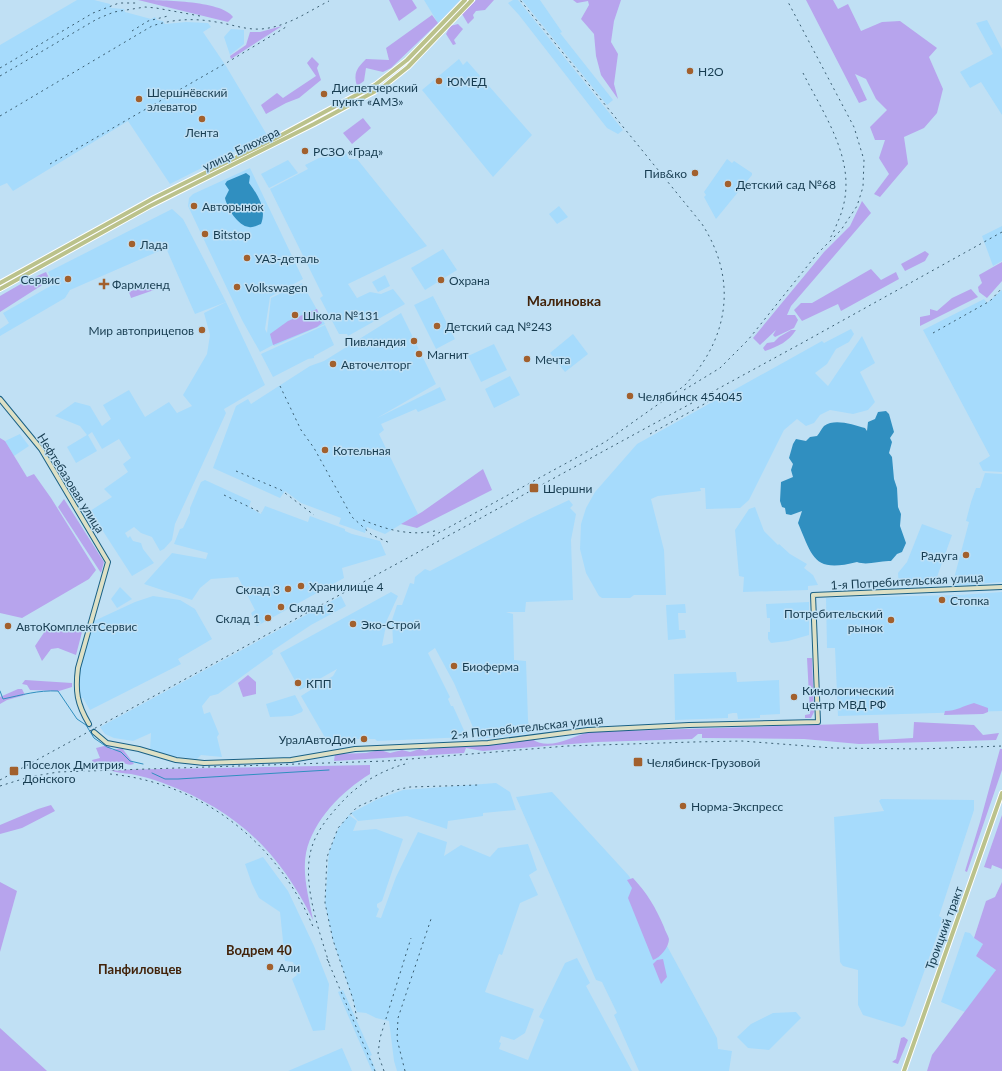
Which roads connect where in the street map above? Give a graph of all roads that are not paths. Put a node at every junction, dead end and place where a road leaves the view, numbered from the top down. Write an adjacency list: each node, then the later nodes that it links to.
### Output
1 (465, 0): 3 (main road, улица Блюхера)
2 (472, 0): 3 (main road, улица Блюхера)
3 (276, 141): 4 (main road, улица Блюхера); 5 (main road, улица Блюхера)
4 (0, 283)
5 (0, 289)
6 (0, 399): 9 (street, Нефтебазовая улица)
7 (1002, 586): 8 (street, 1-я Потребительская улица)
8 (813, 595): 10 (street, 2-я Потребительская улица)
9 (89, 724)
10 (94, 732)
11 (1002, 793): 12 (main road, Троицкий тракт)
12 (904, 1071)

